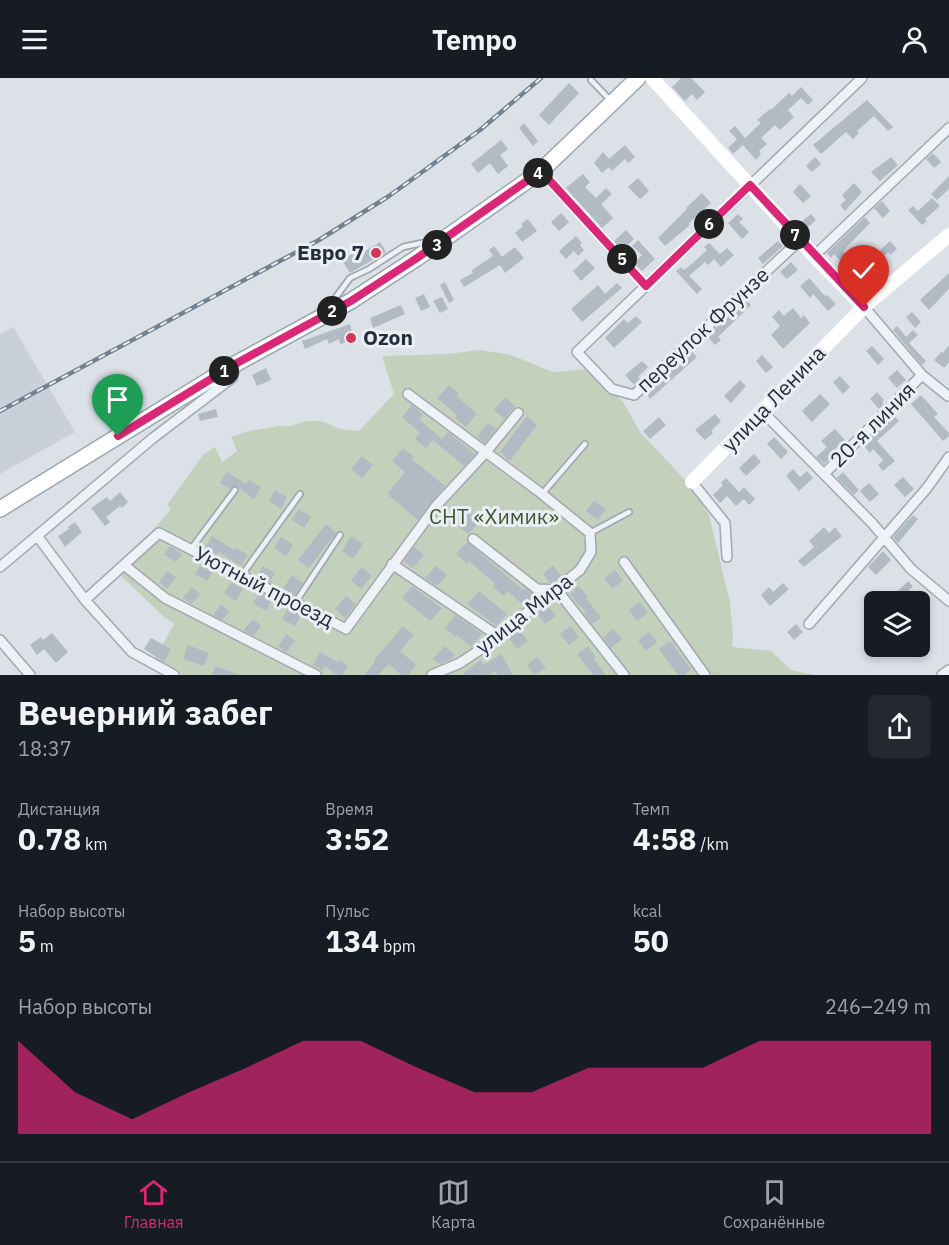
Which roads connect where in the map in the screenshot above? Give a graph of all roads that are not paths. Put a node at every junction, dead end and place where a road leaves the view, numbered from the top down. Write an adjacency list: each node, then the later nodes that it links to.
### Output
1 (638, 78): 5 (main road)
2 (652, 78): 8 (main road)
3 (862, 78): 8 (street)
4 (591, 80): 5 (lane)
5 (612, 102): 7 (main road)
6 (949, 128): 11 (street)
7 (541, 171): 12 (street); 14 (main road)
8 (750, 185): 10 (main road); 12 (street)
9 (949, 235): 13 (main road, улица Ленина)
10 (800, 240): 11 (main road); 12 (street, переулок Фрунзе)
11 (814, 256): 13 (main road)
12 (646, 286)
13 (864, 307): 15 (street); 19 (main road, улица Ленина)
14 (237, 363): 28 (main road); 32 (street)
15 (922, 375): 17 (street); 23 (street, 20-я линия)
16 (408, 394): 21 (street)
17 (949, 396)
18 (518, 412): 21 (street, Уютный проезд)
19 (763, 412): 23 (street); 24 (main road, улица Ленина)
20 (585, 444): 27 (lane)
21 (485, 453): 27 (street); 38 (street, Уютный проезд)
22 (949, 457): 33 (street)
23 (824, 474): 33 (street)
24 (692, 482): 36 (street, улица Ленина)
25 (235, 490): 35 (lane)
26 (300, 494): 41 (lane)
27 (542, 494): 30 (street)
28 (0, 509)
29 (629, 512): 30 (lane)
30 (590, 533): 42 (street, улица Мира)
31 (340, 535): 45 (lane)
32 (38, 537): 40 (street); 43 (street)
33 (884, 537): 44 (street); 46 (street)
34 (473, 539): 42 (street)
35 (190, 549): 39 (street, Уютный проезд); 41 (street, Уютный проезд)
36 (727, 557)
37 (624, 562): 50 (street)
38 (392, 564): 45 (street, Уютный проезд); 47 (street)
39 (124, 565): 43 (street); 53 (street)
40 (0, 567)
41 (242, 576): 45 (street, Уютный проезд)
42 (556, 590): 47 (street, улица Мира); 55 (street)
43 (85, 600): 52 (street)
44 (949, 602)
45 (295, 603)
46 (809, 624)
47 (498, 636): 54 (street, улица Мира)
48 (0, 640): 51 (street)
49 (949, 670): 57 (street)
50 (703, 673): 56 (street)
51 (30, 675)
52 (174, 675)
53 (316, 675)
54 (432, 675)
55 (624, 675)
56 (691, 675)
57 (942, 675)

